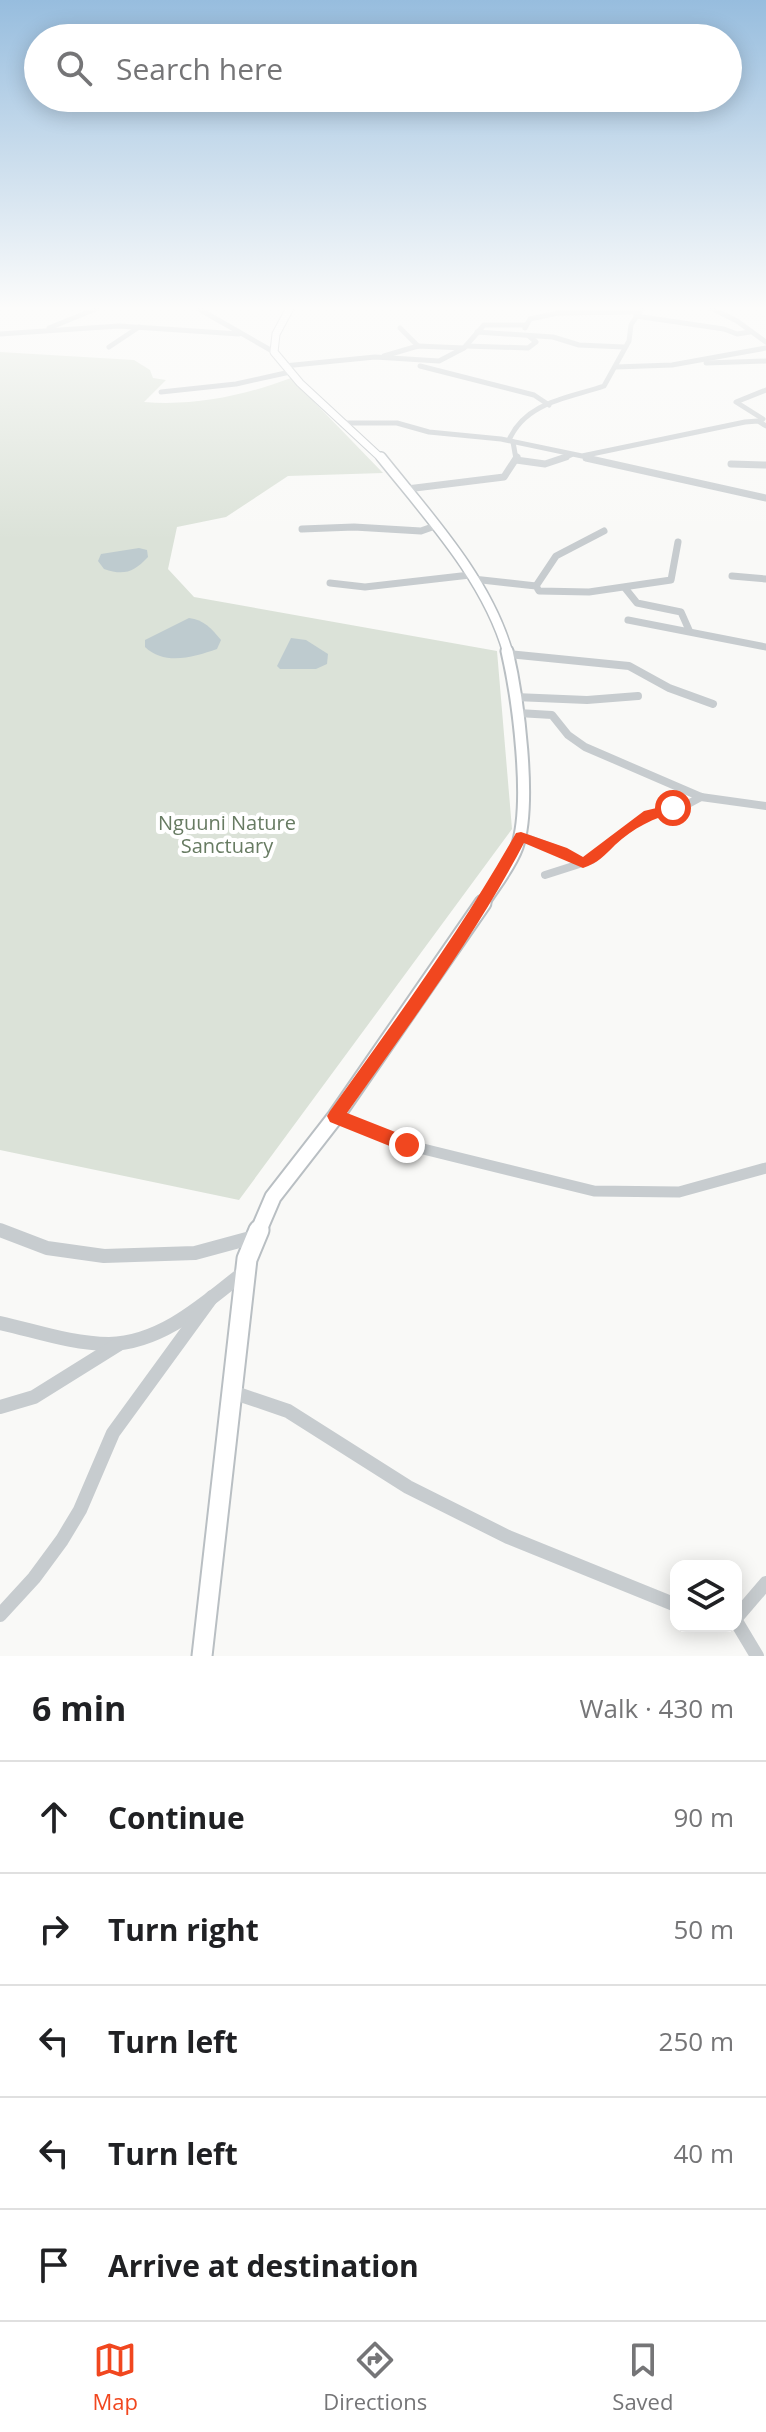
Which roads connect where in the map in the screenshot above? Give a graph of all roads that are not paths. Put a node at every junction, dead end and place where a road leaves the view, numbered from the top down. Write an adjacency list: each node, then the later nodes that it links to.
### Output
1 (224, 385): 6 (street)
2 (305, 385): 9 (main road)
3 (492, 385): 7 (street)
4 (603, 385): 7 (street)
5 (766, 390): 8 (street)
6 (161, 392)
7 (549, 405): 10 (street)
8 (763, 421): 12 (street)
9 (346, 423): 10 (street); 16 (main road)
10 (511, 441): 11 (street); 13 (street)
11 (571, 455): 12 (street); 13 (street)
12 (582, 456): 17 (street)
13 (516, 460): 16 (street)
14 (731, 464): 15 (street)
15 (766, 465)
16 (407, 489): 18 (main road)
17 (766, 496)
18 (435, 526): 19 (street); 23 (main road)
19 (302, 529)
20 (604, 531): 26 (street)
21 (678, 542): 27 (street)
22 (732, 576): 24 (street)
23 (471, 577): 25 (street); 26 (street); 31 (main road)
24 (766, 579)
25 (330, 583)
26 (536, 586): 27 (street)
27 (625, 588): 29 (street)
28 (628, 620): 29 (street)
29 (689, 630): 30 (street)
30 (766, 647)
31 (508, 654): 33 (main road); 34 (street)
32 (638, 696): 33 (street)
33 (515, 697): 35 (main road)
34 (713, 704)
35 (518, 713): 36 (street); 38 (main road)
36 (701, 797): 37 (street); 39 (street)
37 (766, 806)
38 (521, 836): 39 (street); 41 (main road)
39 (583, 863): 40 (street)
40 (545, 875)
41 (336, 1116): 42 (street); 44 (main road)
42 (766, 1168)
43 (0, 1230): 44 (street)
44 (254, 1237): 45 (main road)
45 (245, 1271): 46 (street); 49 (main road)
46 (212, 1297): 48 (street); 54 (street)
47 (0, 1323): 48 (street)
48 (119, 1344): 50 (street)
49 (232, 1392): 52 (street); 56 (main road)
50 (0, 1407)
51 (766, 1583): 53 (street)
52 (670, 1603)
53 (742, 1613)
54 (0, 1615)
55 (742, 1630): 57 (street)
56 (202, 1656)
57 (757, 1656)

